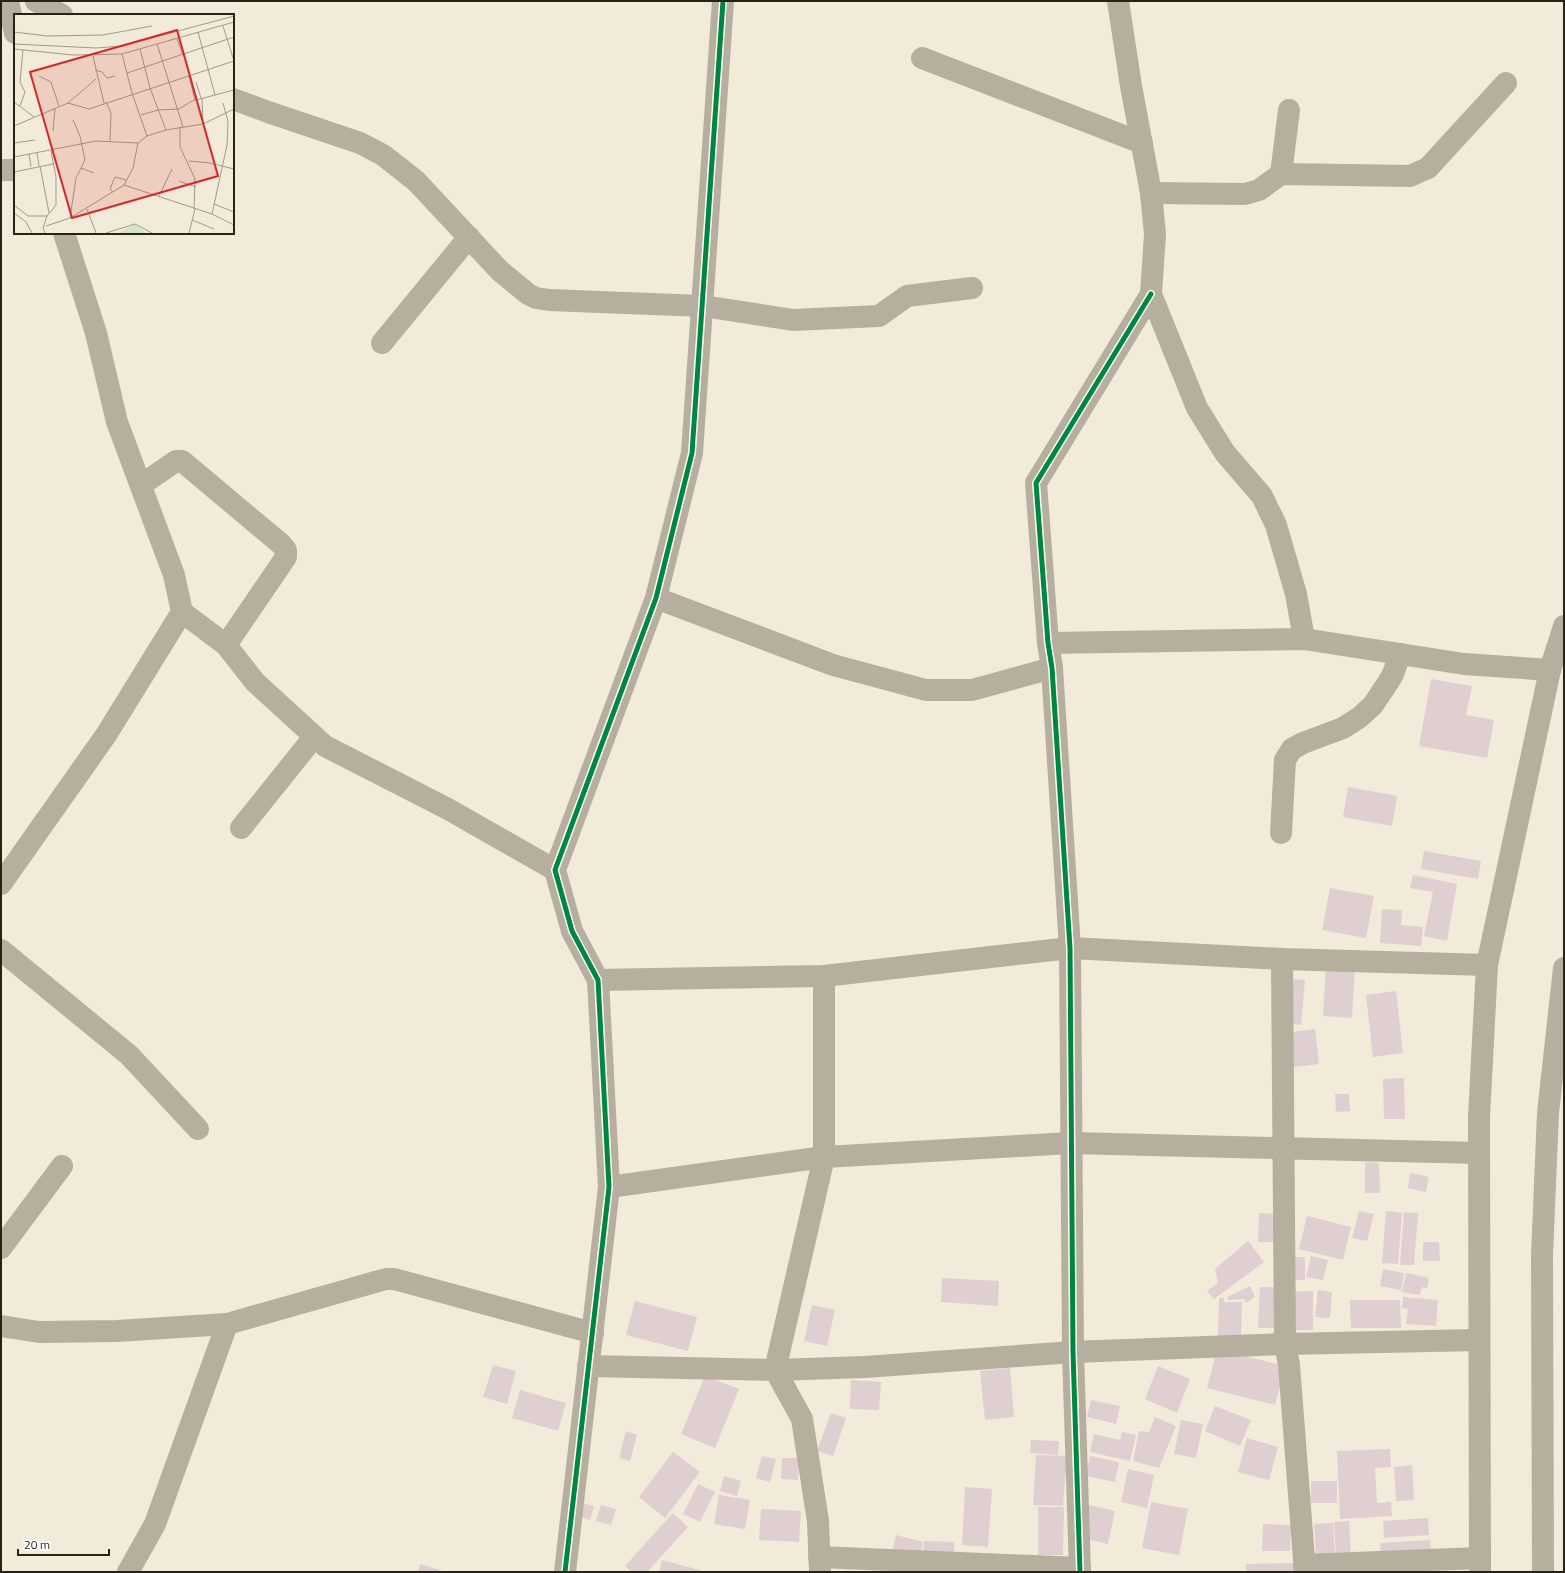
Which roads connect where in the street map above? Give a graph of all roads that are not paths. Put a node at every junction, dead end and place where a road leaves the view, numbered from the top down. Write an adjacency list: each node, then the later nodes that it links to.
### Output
1 (8, 1): 6 (street)
2 (36, 1): 5 (street)
3 (723, 1): 20 (street)
4 (1118, 1): 11 (street)
5 (60, 14)
6 (14, 28)
7 (922, 58): 11 (street)
8 (1506, 83): 14 (street)
9 (234, 98): 17 (street)
10 (1289, 110): 14 (street)
11 (1142, 143): 15 (street)
12 (1, 170): 13 (street)
13 (14, 170)
14 (1281, 174): 15 (street)
15 (1151, 193): 19 (street)
16 (64, 234): 22 (street)
17 (469, 237): 20 (street); 21 (street)
18 (972, 288): 20 (street)
19 (1151, 294): 26 (street); 27 (street)
20 (703, 306): 23 (street)
21 (382, 343)
22 (141, 485): 24 (street); 28 (street)
23 (656, 598): 30 (street); 35 (street)
24 (182, 612): 28 (street); 36 (street)
25 (1564, 626): 31 (street)
26 (1304, 639): 27 (street); 29 (street)
27 (1048, 643): 30 (street)
28 (226, 644): 32 (street)
29 (1400, 654): 31 (street); 34 (street)
30 (1052, 668): 37 (street)
31 (1550, 670): 40 (street)
32 (314, 736): 33 (street); 35 (street)
33 (242, 828)
34 (1281, 833)
35 (555, 870): 43 (street)
36 (1, 884)
37 (1070, 948): 39 (street); 42 (street); 45 (street)
38 (1, 950): 44 (street)
39 (1282, 958): 40 (street); 46 (street)
40 (1487, 965): 47 (street)
41 (1564, 968): 66 (highway)
42 (824, 976): 43 (street); 48 (street)
43 (598, 980): 50 (street)
44 (198, 1129)
45 (1071, 1143): 46 (street); 48 (street); 57 (street)
46 (1283, 1148): 47 (street); 56 (street)
47 (1479, 1153): 55 (street)
48 (824, 1157): 50 (street); 59 (street)
49 (62, 1166): 51 (street)
50 (609, 1187): 54 (street)
51 (1, 1248)
52 (227, 1324): 53 (street); 54 (street); 65 (street)
53 (1, 1326)
54 (593, 1333): 58 (street)
55 (1479, 1340): 56 (street); 61 (street)
56 (1285, 1344): 57 (street); 62 (street)
57 (1073, 1352): 59 (street); 64 (street)
58 (588, 1366): 59 (street); 63 (street)
59 (775, 1370): 60 (street)
60 (820, 1565): 64 (street)
61 (1480, 1565): 62 (street)
62 (1304, 1568)
63 (571, 1570)
64 (1080, 1570)
65 (128, 1572)
66 (1543, 1572)

